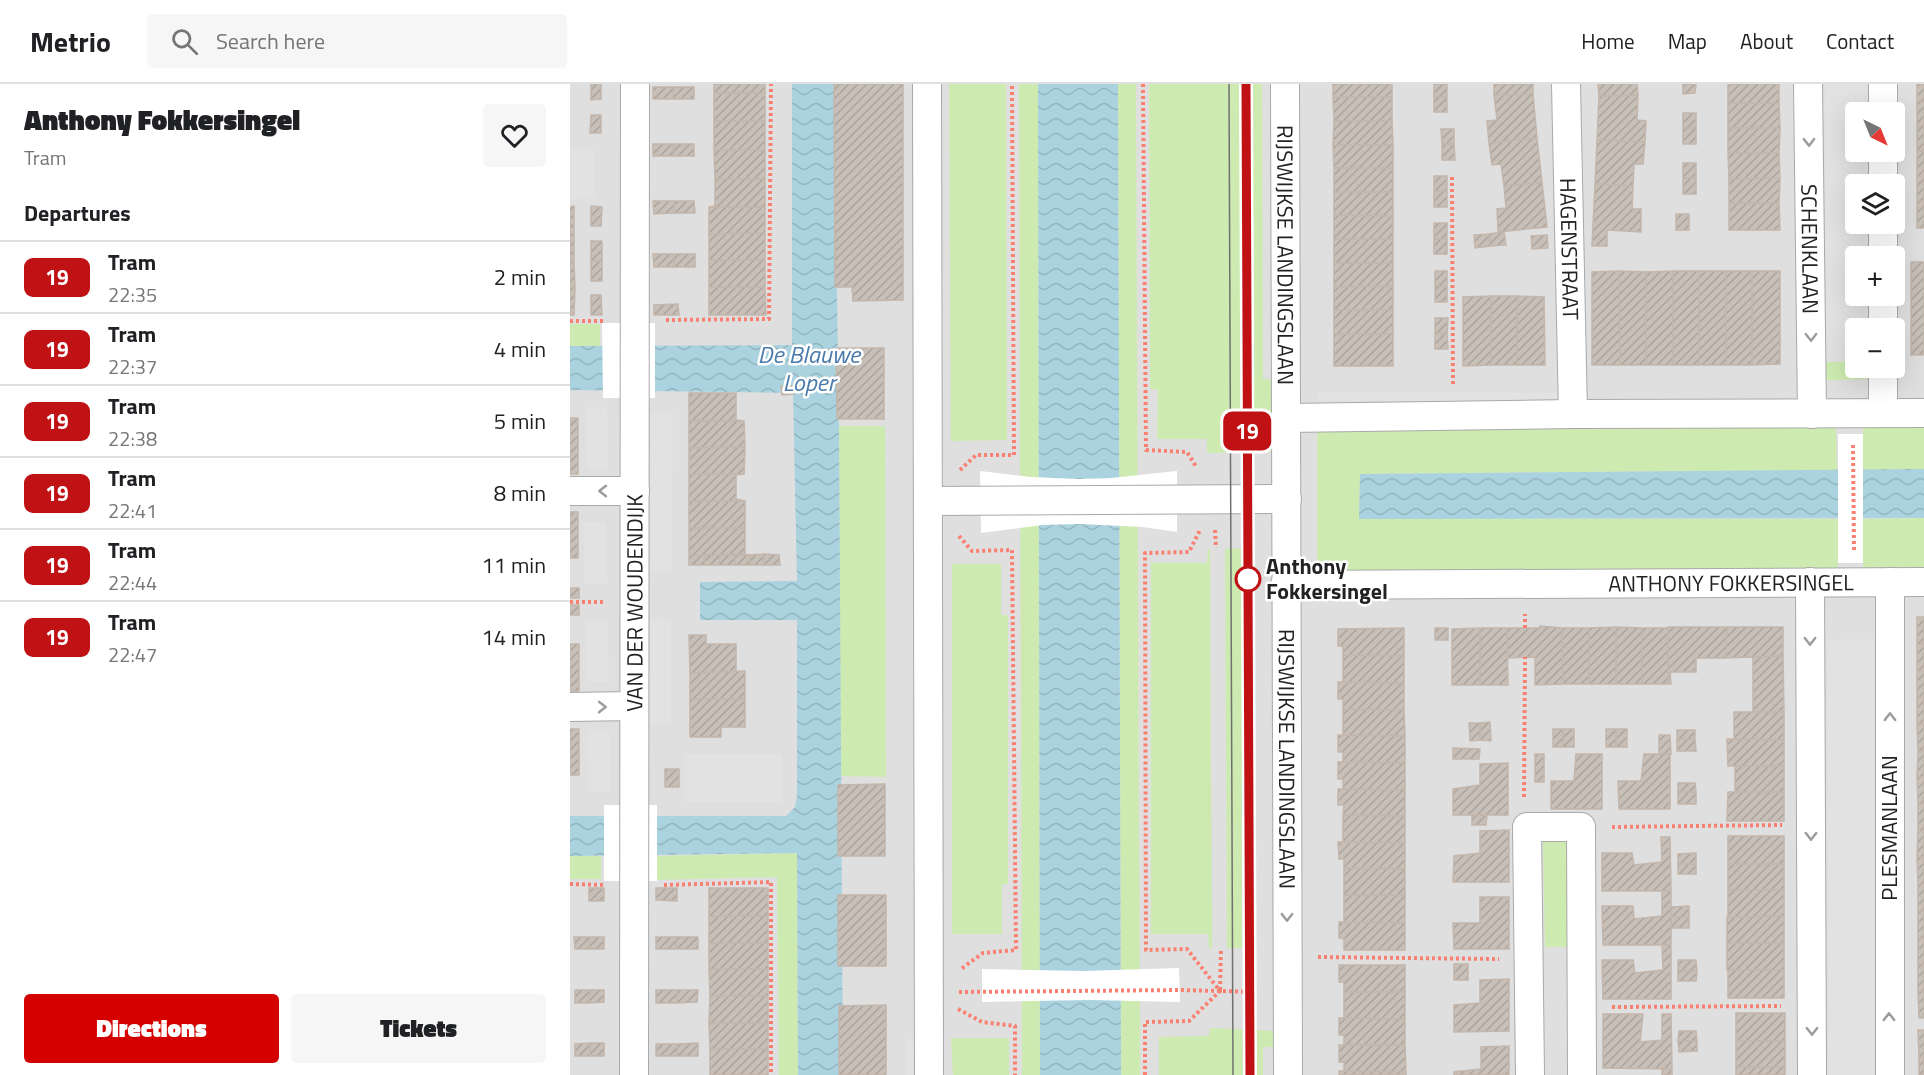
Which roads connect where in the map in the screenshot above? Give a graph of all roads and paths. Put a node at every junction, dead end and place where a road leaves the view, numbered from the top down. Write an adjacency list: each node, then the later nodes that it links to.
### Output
1 (635, 84): 11 (street, VAN DER WOUDENDIJK)
2 (771, 84): 11 (path)
3 (927, 84): 23 (street)
4 (1012, 84): 23 (path)
5 (1284, 84): 18 (street, RIJSWIJKSE LANDINGSLAAN)
6 (1566, 84): 16 (street, HAGENSTRAAT)
7 (1808, 84): 17 (street, SCHENKLAAN, one-way to 17)
8 (1883, 84): 9 (street)
9 (1883, 102)
10 (1452, 177): 13 (path)
11 (635, 322): 21 (street, VAN DER WOUDENDIJK)
12 (1883, 378): 14 (street)
13 (1453, 388)
14 (1883, 413): 15 (street); 17 (street)
15 (1924, 413)
16 (1573, 414): 17 (street); 18 (street)
17 (1812, 414)
18 (1287, 418): 22 (street, RIJSWIJKSE LANDINGSLAAN)
19 (1853, 434): 24 (path)
20 (570, 491): 21 (street, one-way to 20)
21 (635, 491): 30 (street, VAN DER WOUDENDIJK)
22 (1287, 500): 23 (street); 28 (street, RIJSWIJKSE LANDINGSLAAN)
23 (928, 501): 43 (street); 43 (path)
24 (1854, 551)
25 (1810, 582): 26 (street, ANTHONY FOKKERSINGEL); 28 (street, ANTHONY FOKKERSINGEL); 32 (street, one-way to 32)
26 (1890, 582): 27 (street, ANTHONY FOKKERSINGEL); 55 (street, PLESMANLAAN, one-way to 26)
27 (1924, 582)
28 (1285, 585): 38 (street, RIJSWIJKSE LANDINGSLAAN, one-way to 38)
29 (1525, 657): 33 (path)
30 (633, 706): 31 (street, one-way to 30); 35 (street, VAN DER WOUDENDIJK)
31 (570, 707)
32 (1811, 825): 34 (path); 44 (street, one-way to 44)
33 (1527, 827): 34 (street); 39 (street)
34 (1581, 827): 45 (street)
35 (633, 883): 46 (street, VAN DER WOUDENDIJK); 47 (path)
36 (1221, 948): 40 (path)
37 (1146, 950): 40 (path)
38 (1287, 957): 39 (path); 42 (street, RIJSWIJKSE LANDINGSLAAN)
39 (1528, 959): 52 (street)
40 (1220, 991): 41 (path); 42 (path); 50 (path)
41 (982, 992)
42 (1287, 992): 51 (street, RIJSWIJKSE LANDINGSLAAN)
43 (929, 993): 48 (street); 49 (path)
44 (1812, 1005): 45 (path); 54 (street, one-way to 54)
45 (1582, 1007): 53 (street)
46 (634, 1075)
47 (771, 1075)
48 (929, 1075)
49 (1016, 1075)
50 (1146, 1075)
51 (1288, 1075)
52 (1530, 1075)
53 (1582, 1075)
54 (1812, 1075)
55 (1890, 1075)

